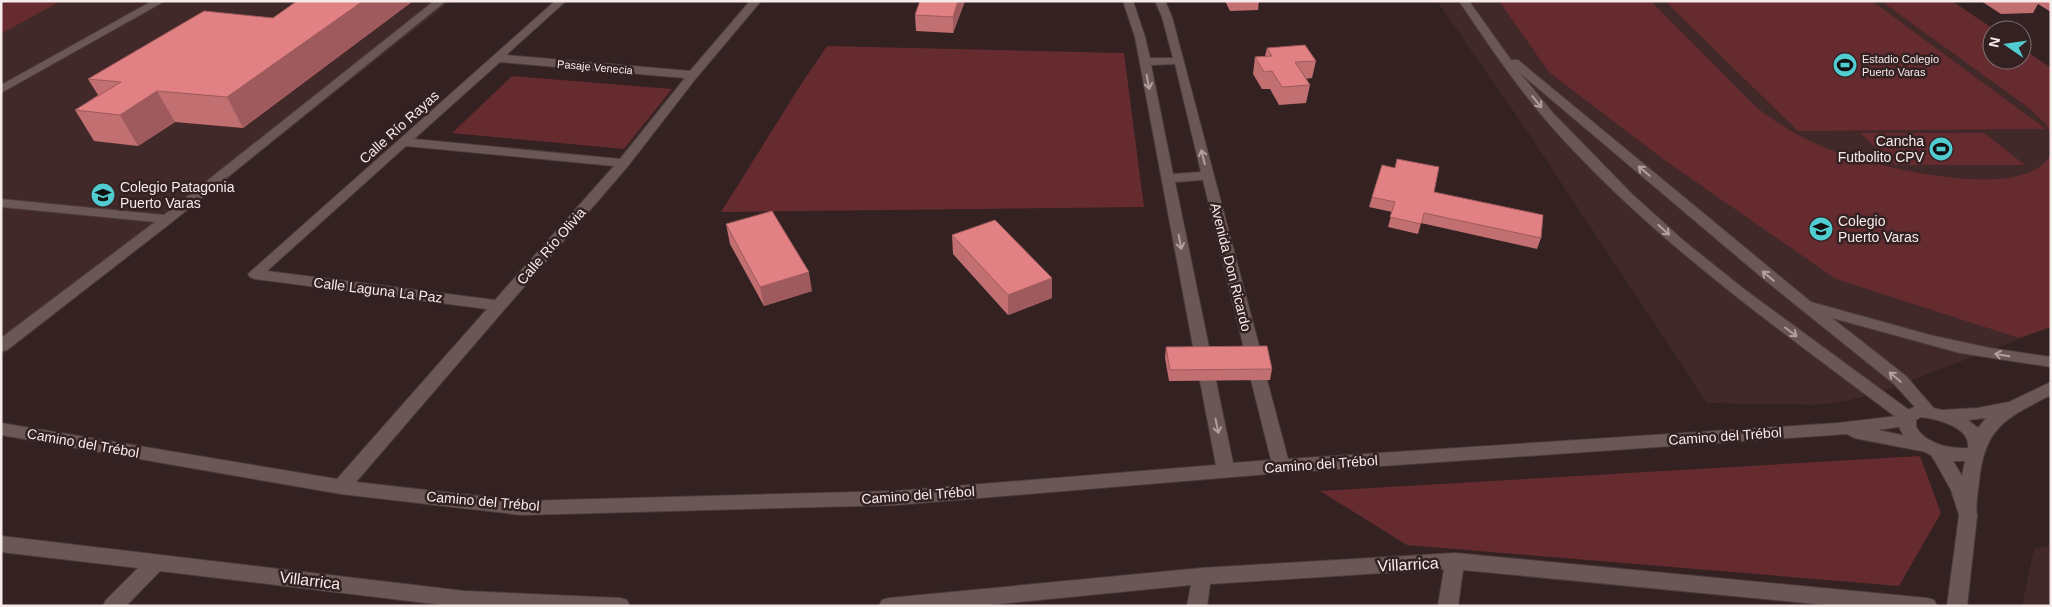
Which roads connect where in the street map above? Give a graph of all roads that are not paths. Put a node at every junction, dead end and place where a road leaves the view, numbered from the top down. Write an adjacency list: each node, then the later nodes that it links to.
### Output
1 (160, 1): 13 (street)
2 (441, 1): 19 (street)
3 (561, 1): 9 (street, Calle Río Rayas)
4 (756, 1): 12 (street, Calle Río Olivia)
5 (1128, 1): 11 (street)
6 (1160, 1): 10 (street, Avenida Don Ricardo)
7 (1464, 1): 8 (street)
8 (1498, 49): 21 (street, one-way to 8); 32 (street, one-way to 32)
9 (497, 58): 12 (street, Pasaje Venecia); 14 (street, Calle Río Rayas)
10 (1179, 61): 11 (street); 16 (street, Avenida Don Ricardo, one-way to 10)
11 (1144, 62): 17 (street, one-way to 17)
12 (693, 76): 15 (street, Calle Río Olivia)
13 (1, 90)
14 (405, 142): 15 (street); 20 (street, Calle Río Rayas)
15 (623, 163): 22 (street, Calle Río Olivia)
16 (1208, 176): 17 (street); 24 (street, Avenida Don Ricardo)
17 (1168, 178): 25 (street, one-way to 25)
18 (1, 202): 19 (street)
19 (167, 219): 23 (street)
20 (256, 274): 22 (street, Calle Laguna La Paz)
21 (1803, 304): 26 (street, one-way to 21); 31 (street, one-way to 21)
22 (500, 306): 39 (street, Calle Río Olivia)
23 (1, 346)
24 (1254, 357)
25 (1203, 358)
26 (2051, 362)
27 (1259, 380): 37 (street)
28 (1208, 381): 38 (street, one-way to 38)
29 (2051, 388): 30 (street)
30 (2026, 401): 31 (street, Camino del Trébol); 36 (street)
31 (1935, 413): 32 (street, Camino del Trébol); 36 (street)
32 (1906, 419): 33 (street, Camino del Trébol); 35 (street)
33 (1838, 428): 35 (street, Camino del Trébol); 37 (street, Camino del Trébol)
34 (1, 429): 39 (street, Camino del Trébol)
35 (1932, 448): 36 (street, Camino del Trébol); 40 (street)
36 (1977, 449): 40 (street)
37 (1281, 466): 38 (street, Camino del Trébol)
38 (1226, 471): 39 (street, Camino del Trébol)
39 (341, 487)
40 (1968, 516): 52 (street)
41 (1, 544): 43 (street, Villarrica)
42 (1455, 561): 44 (street, Villarrica); 50 (street); 51 (street, Villarrica)
43 (156, 562): 45 (street, Villarrica); 46 (street)
44 (1202, 576): 48 (street, Villarrica); 49 (street)
45 (462, 602): 47 (street, Villarrica)
46 (113, 606)
47 (620, 606)
48 (889, 606)
49 (1197, 606)
50 (1448, 606)
51 (1927, 606)
52 (1957, 606)

